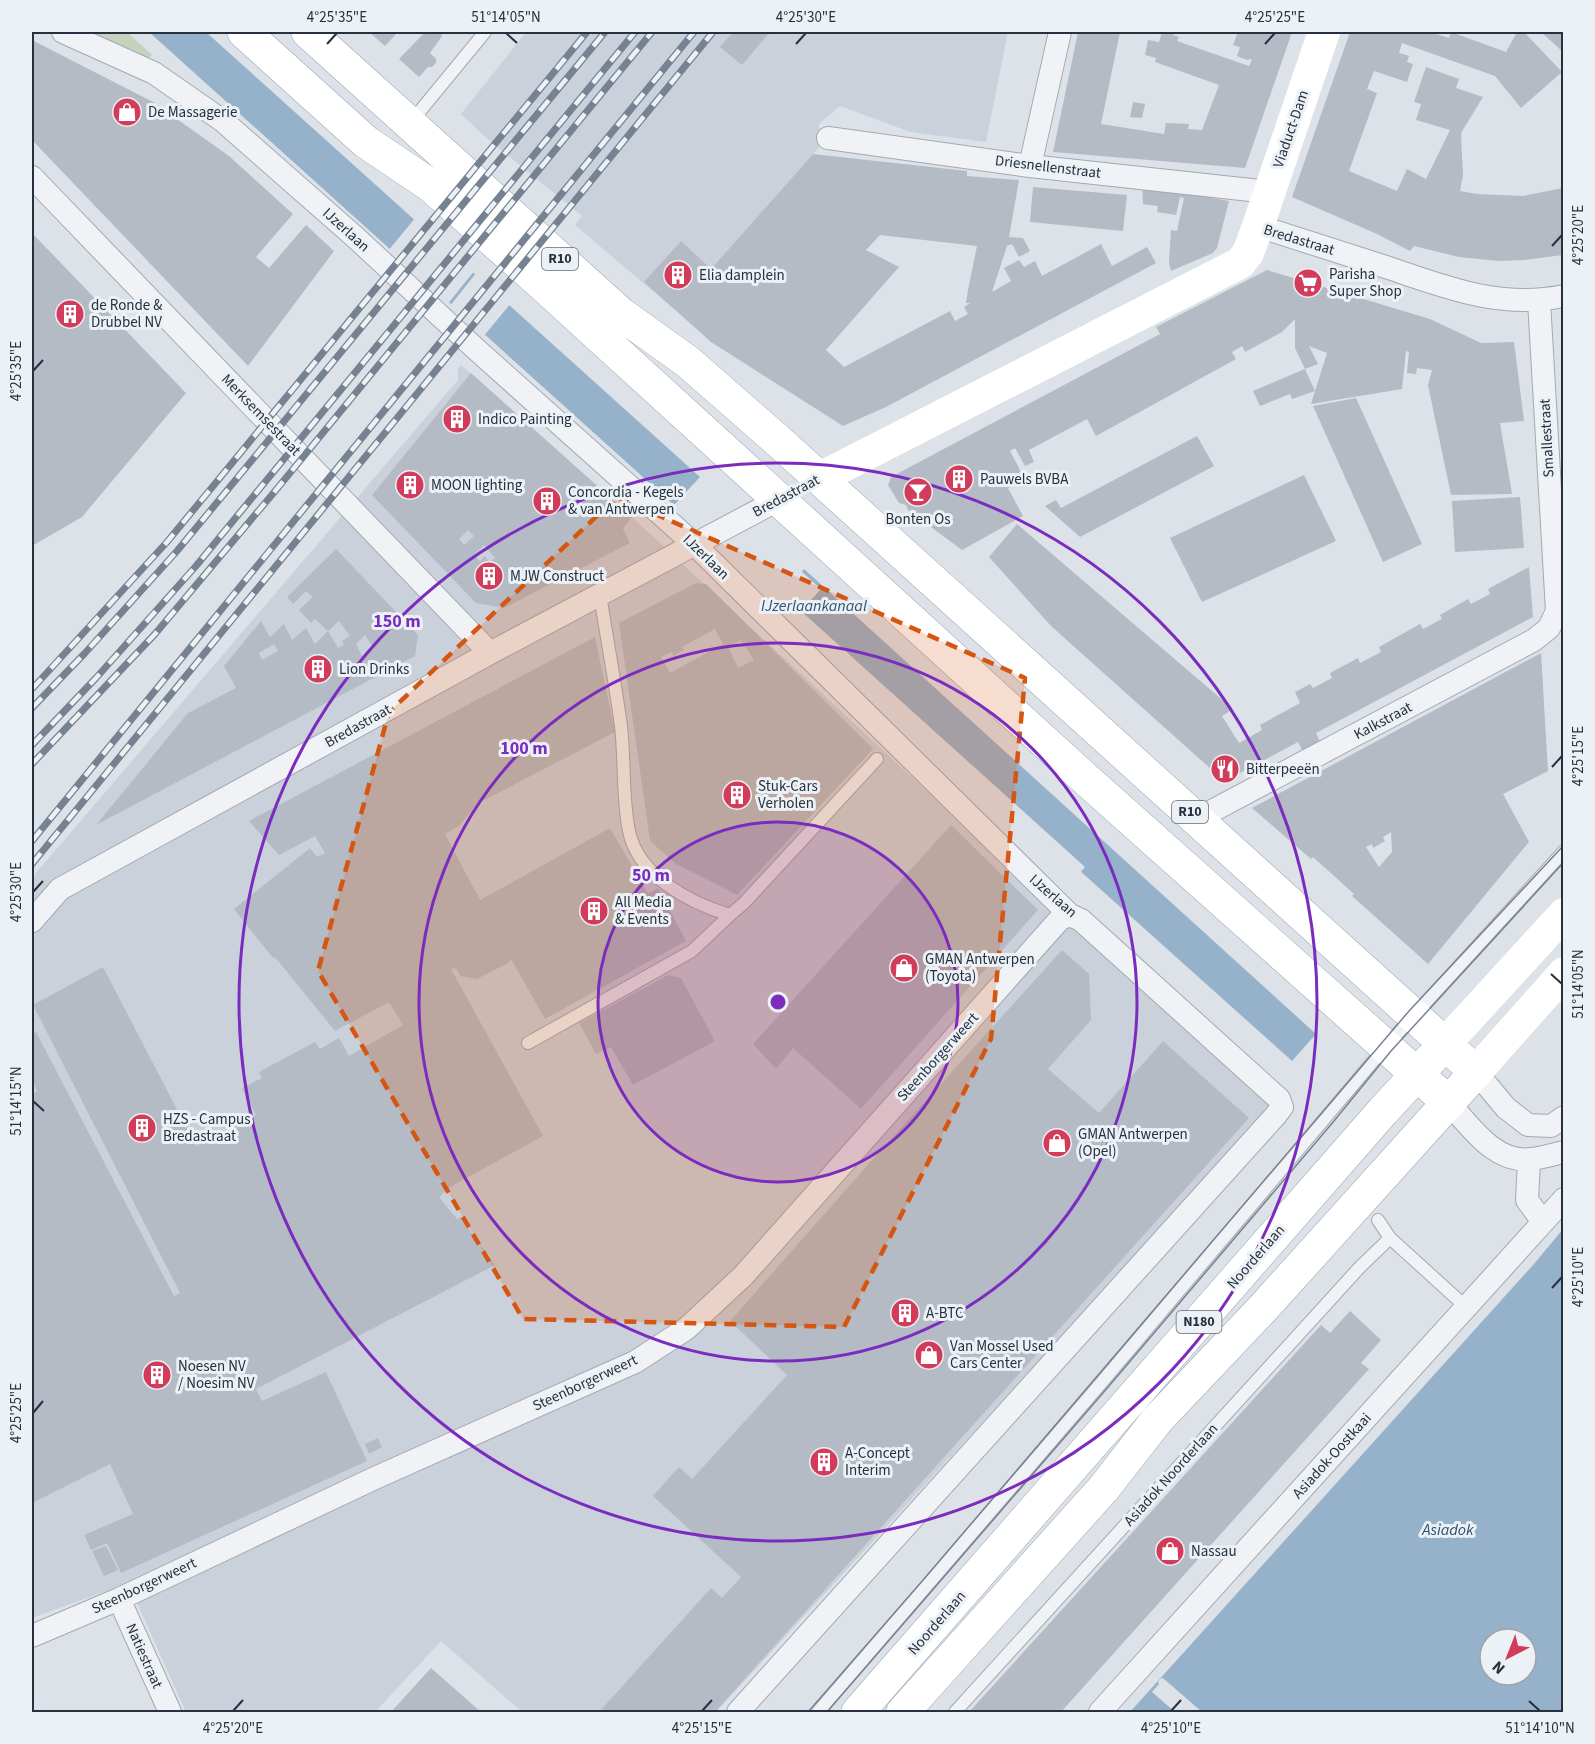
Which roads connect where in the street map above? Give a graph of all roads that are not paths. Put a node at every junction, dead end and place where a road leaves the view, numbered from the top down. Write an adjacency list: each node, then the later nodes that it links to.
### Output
1 (63, 32): 17 (street, IJzerlaan)
2 (244, 32): 16 (main road, R10)
3 (308, 32): 7 (main road, R10)
4 (485, 32): 7 (lane)
5 (1060, 32): 9 (street)
6 (1324, 32): 11 (street, Viaduct-Dam)
7 (410, 123): 15 (main road, R10)
8 (828, 138): 9 (street, Driesnellenstraat)
9 (1030, 166): 11 (street, Driesnellenstraat)
10 (32, 177): 20 (street, Merksemsestraat)
11 (1269, 192): 12 (street, Viaduct-Dam)
12 (1258, 226): 14 (street, Bredastraat); 15 (street, Bredastraat)
13 (1563, 297): 14 (street, Bredastraat)
14 (1539, 301): 19 (street, Smallestraat)
15 (819, 478): 16 (main road, Bredastraat); 22 (main road, R10)
16 (778, 500): 17 (street, Bredastraat); 32 (main road, R10)
17 (694, 544): 18 (street, Bredastraat); 26 (street, IJzerlaan)
18 (600, 595): 20 (street, Bredastraat); 25 (lane)
19 (1557, 611): 22 (street, Kalkstraat)
20 (490, 653): 27 (street, Bredastraat)
21 (877, 759): 25 (lane)
22 (1209, 813): 29 (main road, R10)
23 (1563, 851): 29 (lane)
24 (1563, 914): 31 (street, Noorderlaan)
25 (730, 915): 30 (lane)
26 (1070, 915): 44 (street, Steenborgerweert); 47 (street, IJzerlaan)
27 (32, 921)
28 (1563, 973): 33 (street)
29 (1414, 1016): 31 (main road, R10); 32 (lane)
30 (528, 1043)
31 (1445, 1044): 33 (main road, R10); 34 (main road, Noorderlaan)
32 (1386, 1046): 34 (main road, R10); 48 (lane)
33 (1476, 1072): 35 (main road); 36 (street)
34 (1417, 1074): 35 (main road, R10); 49 (main road, Noorderlaan / N180)
35 (1449, 1102): 38 (street); 50 (main road, N180)
36 (1563, 1117)
37 (1563, 1152): 38 (street)
38 (1529, 1160): 41 (street)
39 (1563, 1199): 41 (street, Asiadok-Oostkaai)
40 (1378, 1220): 42 (lane)
41 (1543, 1222): 43 (street, Asiadok-Oostkaai)
42 (1390, 1238): 43 (lane); 51 (lane, Asiadok Noorderlaan)
43 (1466, 1307): 52 (street, Asiadok-Oostkaai)
44 (119, 1599): 45 (street, Steenborgerweert); 46 (street, Natiestraat)
45 (32, 1636)
46 (170, 1713)
47 (738, 1713)
48 (818, 1713)
49 (858, 1713)
50 (903, 1713)
51 (955, 1713)
52 (1100, 1713)

